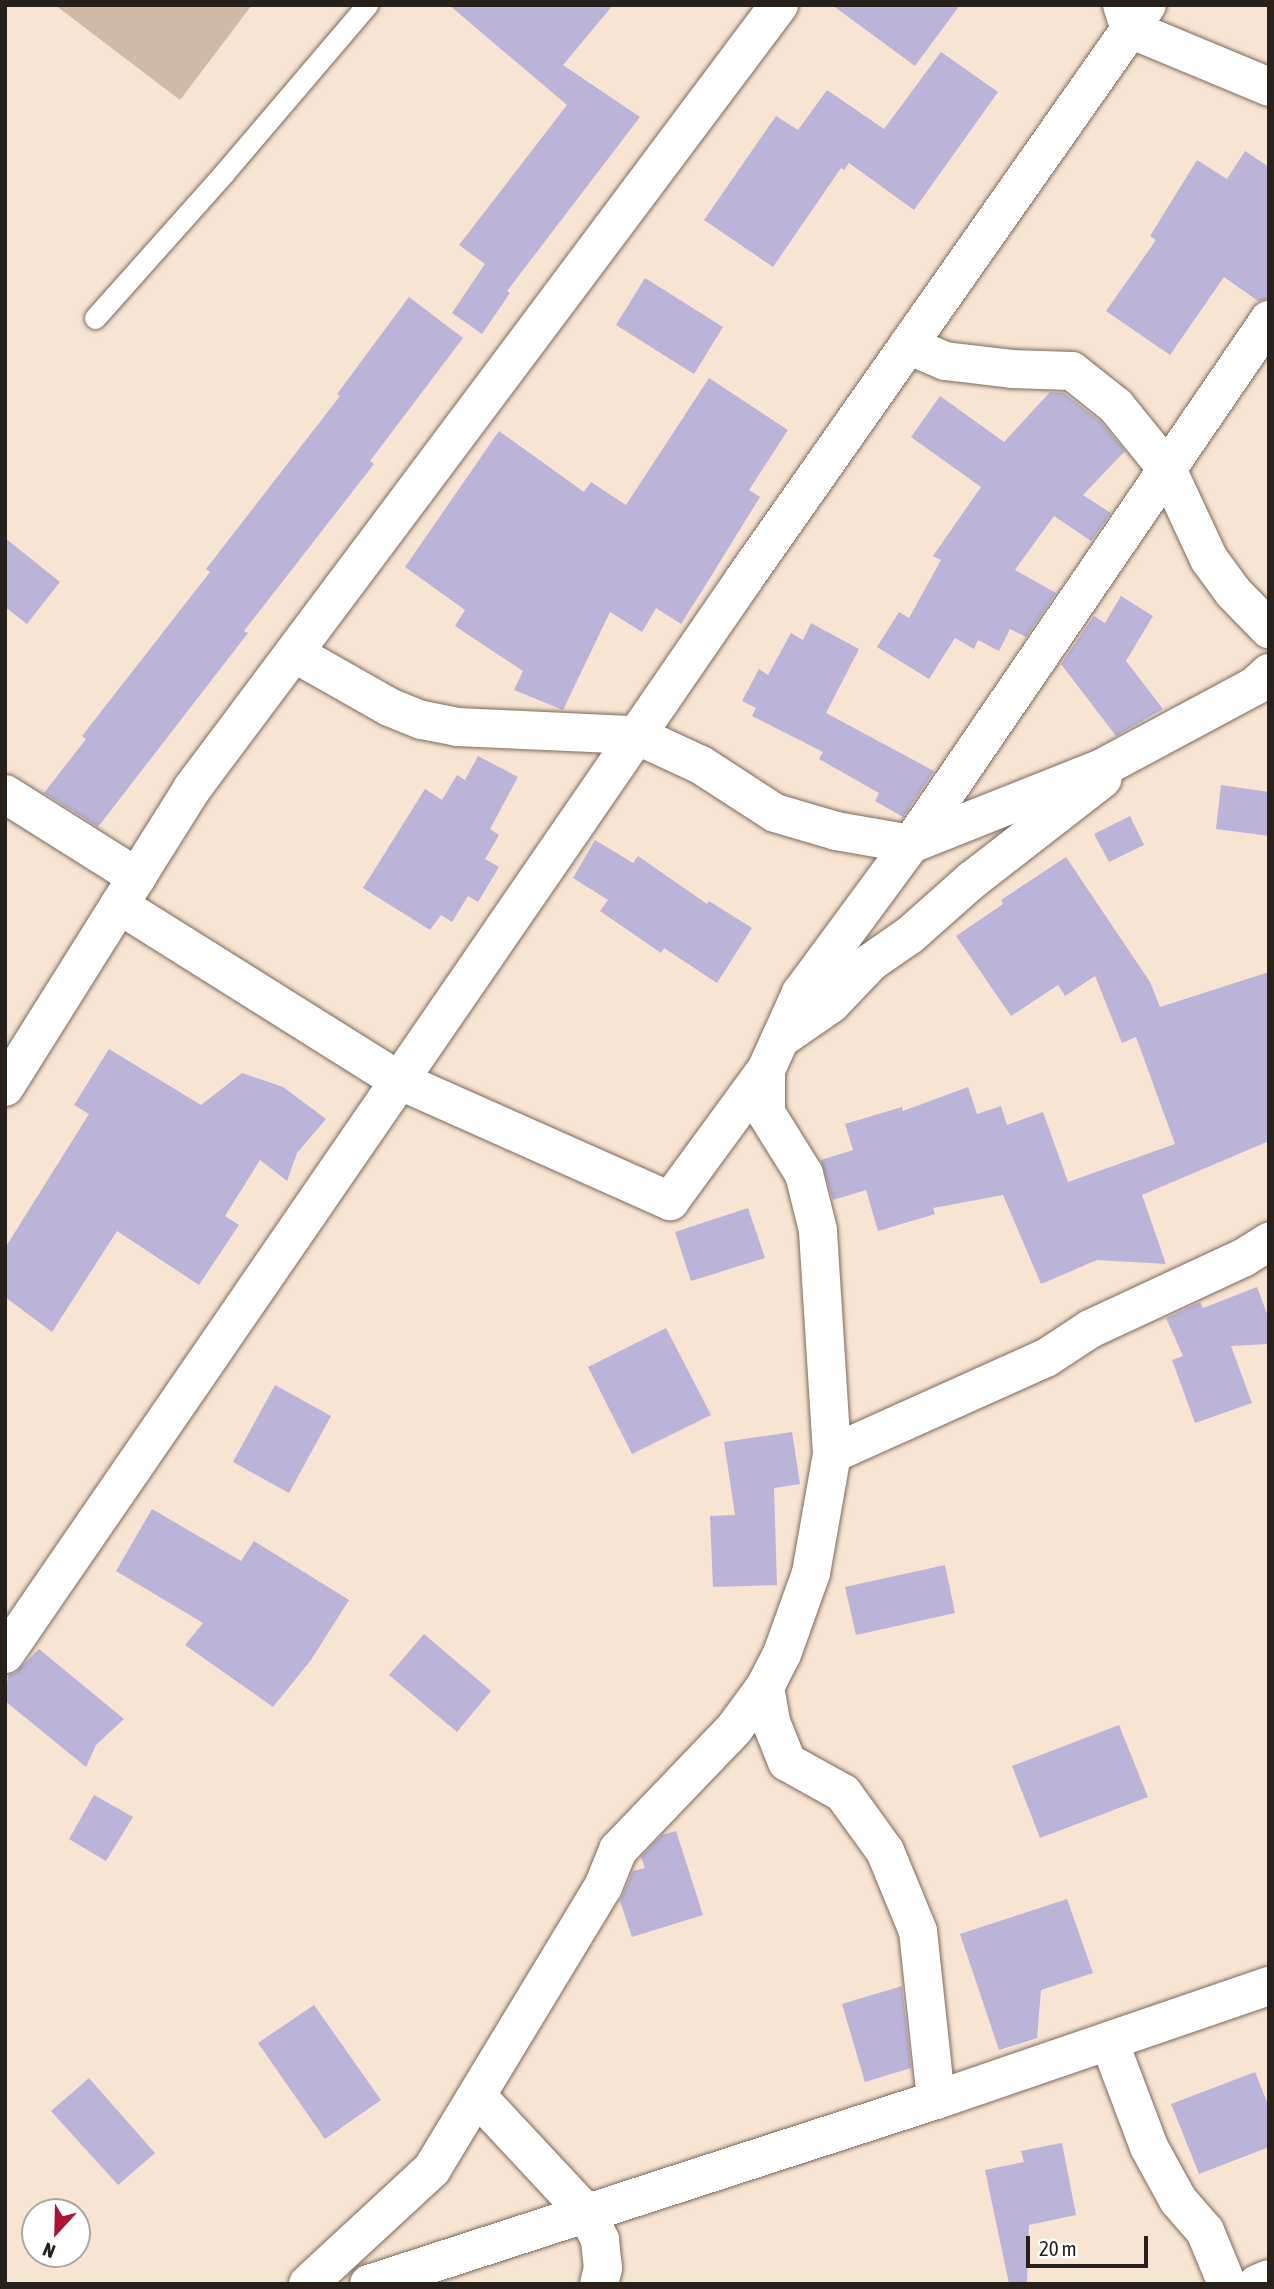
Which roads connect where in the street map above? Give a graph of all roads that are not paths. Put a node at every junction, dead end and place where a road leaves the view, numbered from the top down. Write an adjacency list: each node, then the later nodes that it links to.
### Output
1 (367, 5): 5 (lane)
2 (779, 5): 10 (street)
3 (1133, 13): 4 (street); 7 (street)
4 (1269, 88)
5 (94, 318)
6 (1269, 320): 8 (street)
7 (908, 345): 8 (street); 12 (street)
8 (1167, 469): 9 (street); 15 (street)
9 (1269, 629)
10 (294, 653): 12 (street); 16 (street)
11 (1269, 673): 13 (street)
12 (636, 736): 15 (street); 18 (street)
13 (1143, 745): 15 (street); 17 (street)
14 (5, 794): 16 (street)
15 (911, 844): 17 (street)
16 (128, 891): 18 (street); 19 (street)
17 (773, 1054): 18 (street); 21 (street)
18 (398, 1080): 22 (street)
19 (5, 1087)
20 (1269, 1242): 21 (street)
21 (832, 1454): 23 (street)
22 (5, 1654)
23 (765, 1687): 26 (street); 27 (street)
24 (1269, 1986): 25 (street)
25 (1109, 2041): 27 (street); 33 (street)
26 (477, 2096): 28 (street); 30 (street)
27 (936, 2100): 28 (street)
28 (587, 2214): 31 (street); 32 (street)
29 (1268, 2281): 34 (street)
30 (308, 2284)
31 (369, 2284)
32 (599, 2284)
33 (1227, 2284)
34 (1257, 2284)

